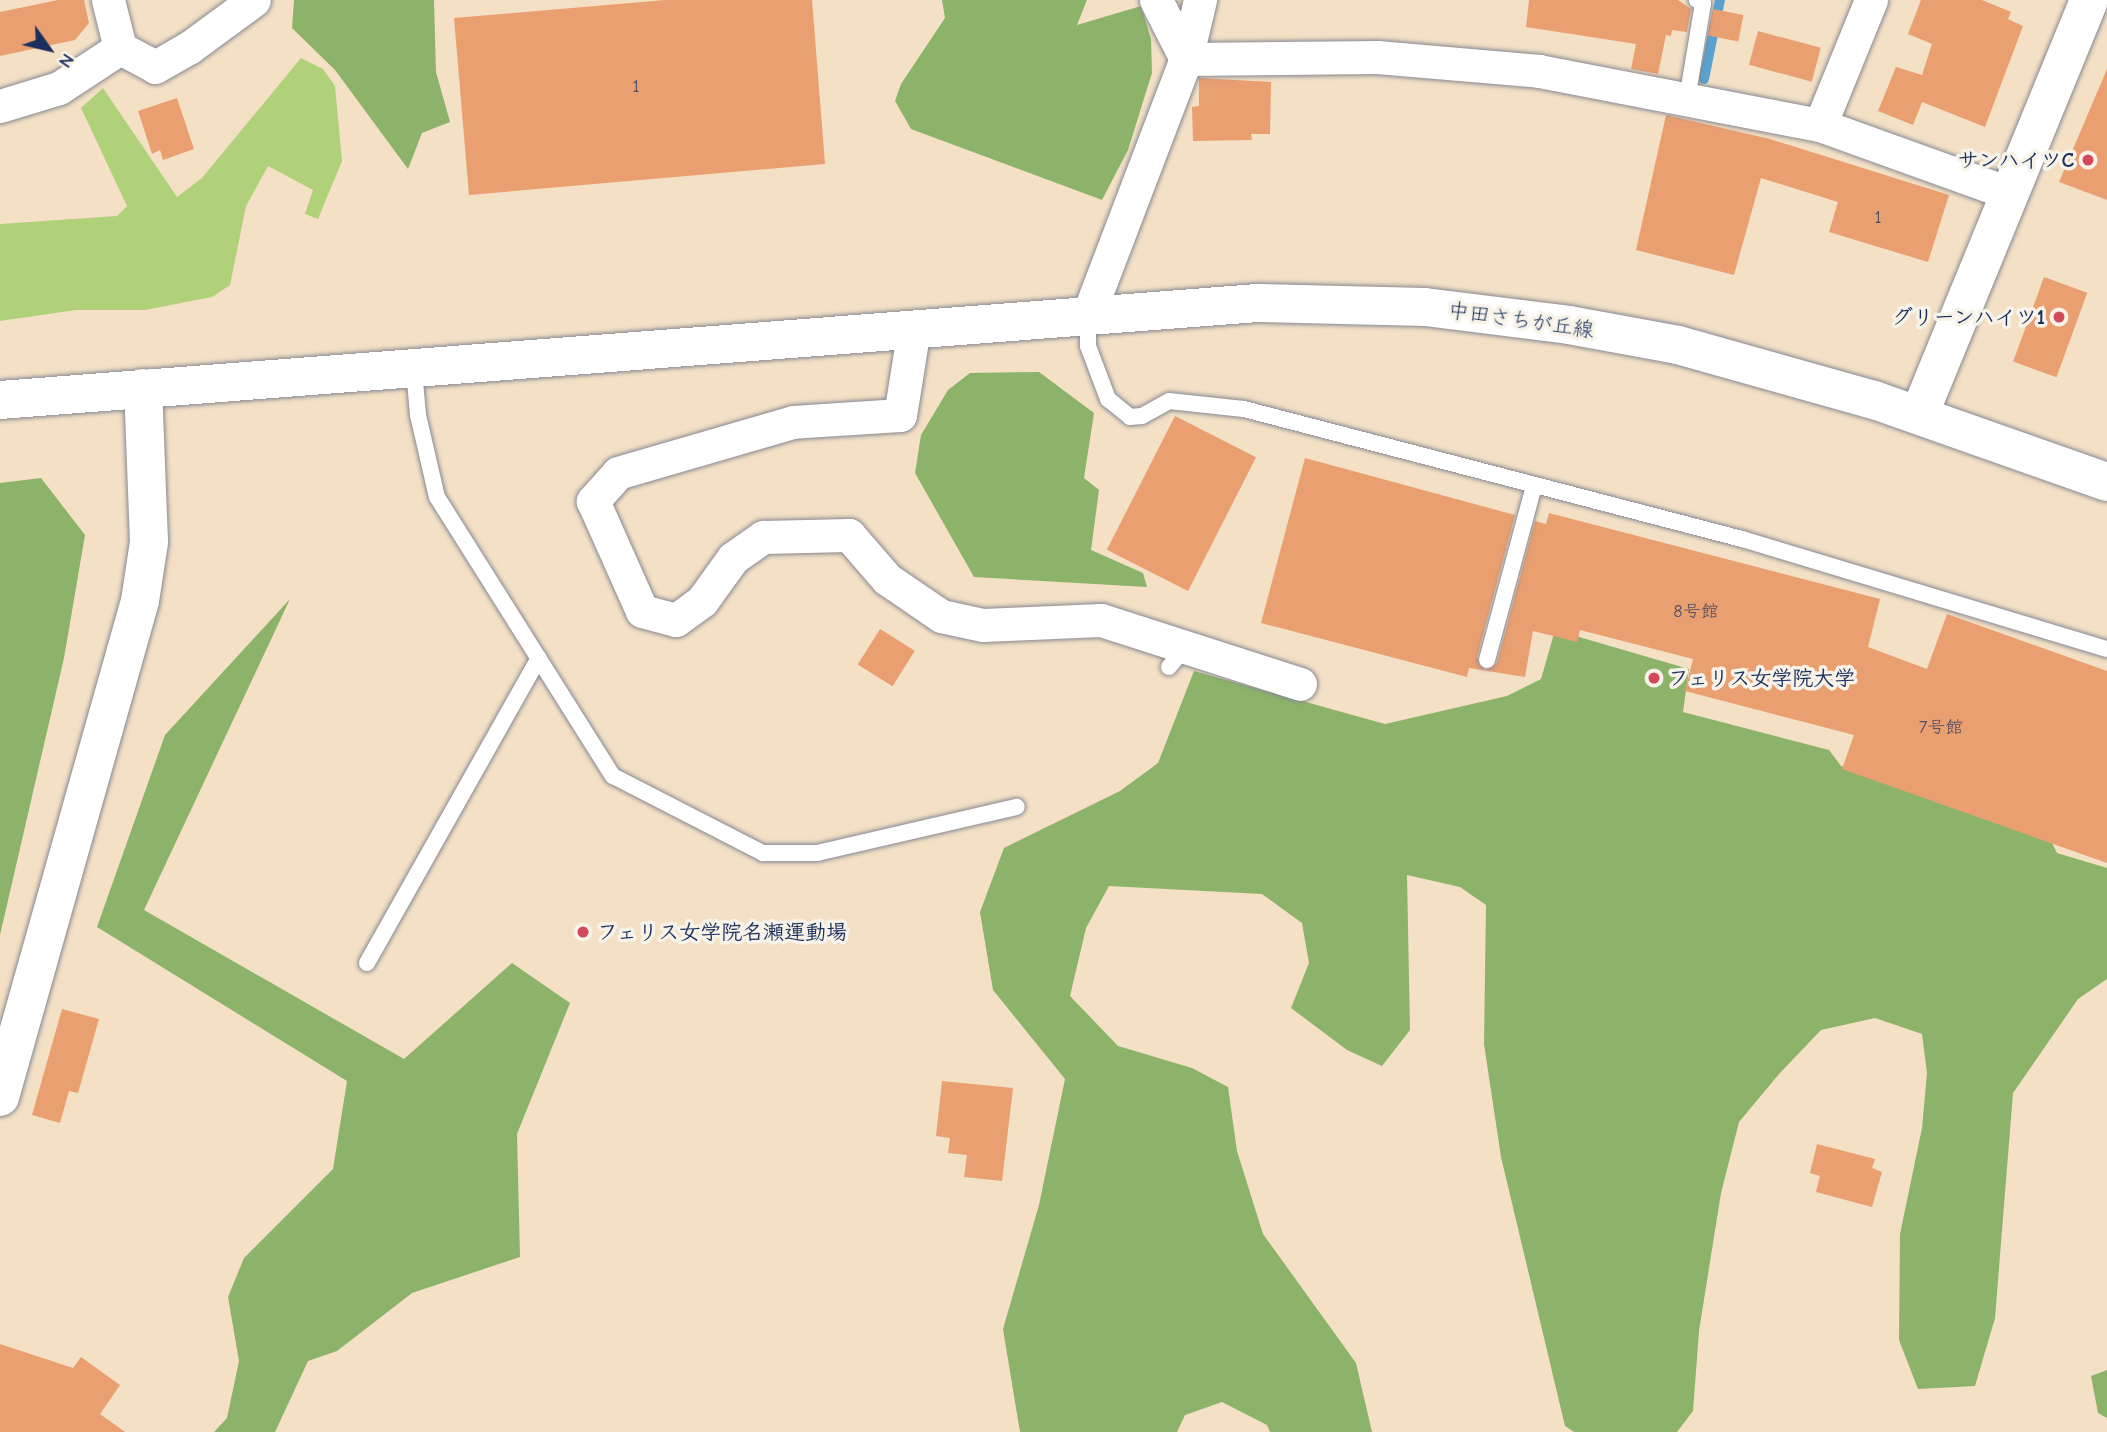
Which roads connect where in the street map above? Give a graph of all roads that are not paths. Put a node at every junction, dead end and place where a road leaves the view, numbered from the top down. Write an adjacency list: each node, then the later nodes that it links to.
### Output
1 (108, 0): 8 (street)
2 (254, 0): 8 (street)
3 (1156, 0): 9 (street)
4 (1200, 0): 9 (street)
5 (1697, 0): 10 (lane)
6 (1871, 0): 12 (street)
7 (2089, 0): 13 (street)
8 (120, 48): 11 (street)
9 (1186, 59): 10 (street); 14 (street)
10 (1687, 99): 12 (street)
11 (0, 106)
12 (1820, 125): 13 (street)
13 (2009, 193): 19 (street)
14 (1088, 315): 15 (street, 中田さちが丘線); 19 (street, 中田さちが丘線); 21 (lane)
15 (914, 328): 16 (street, 中田さちが丘線); 25 (street)
16 (414, 370): 17 (street, 中田さちが丘線); 23 (lane)
17 (143, 388): 18 (street, 中田さちが丘線); 28 (street)
18 (0, 400)
19 (1919, 415): 20 (street, 中田さちが丘線)
20 (2107, 482)
21 (1534, 486): 22 (lane); 24 (lane)
22 (2107, 649)
23 (539, 658): 26 (lane); 27 (lane)
24 (1487, 660)
25 (1300, 684)
26 (1017, 807)
27 (367, 963)
28 (0, 1097)

